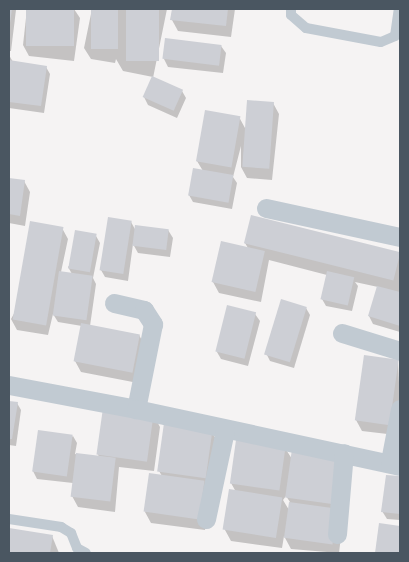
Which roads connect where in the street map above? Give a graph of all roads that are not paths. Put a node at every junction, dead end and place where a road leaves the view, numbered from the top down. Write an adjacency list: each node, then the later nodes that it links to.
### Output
1 (291, 9): 2 (lane)
2 (399, 9)
3 (266, 208): 4 (street)
4 (400, 237)
5 (114, 303): 9 (street)
6 (342, 333): 7 (street)
7 (400, 351)
8 (9, 385): 9 (street)
9 (136, 409): 11 (street)
10 (400, 409): 13 (street)
11 (225, 430): 12 (street); 15 (street)
12 (344, 453): 13 (street); 16 (street)
13 (395, 464)
14 (9, 519): 17 (lane)
15 (206, 519)
16 (337, 534)
17 (86, 553)

